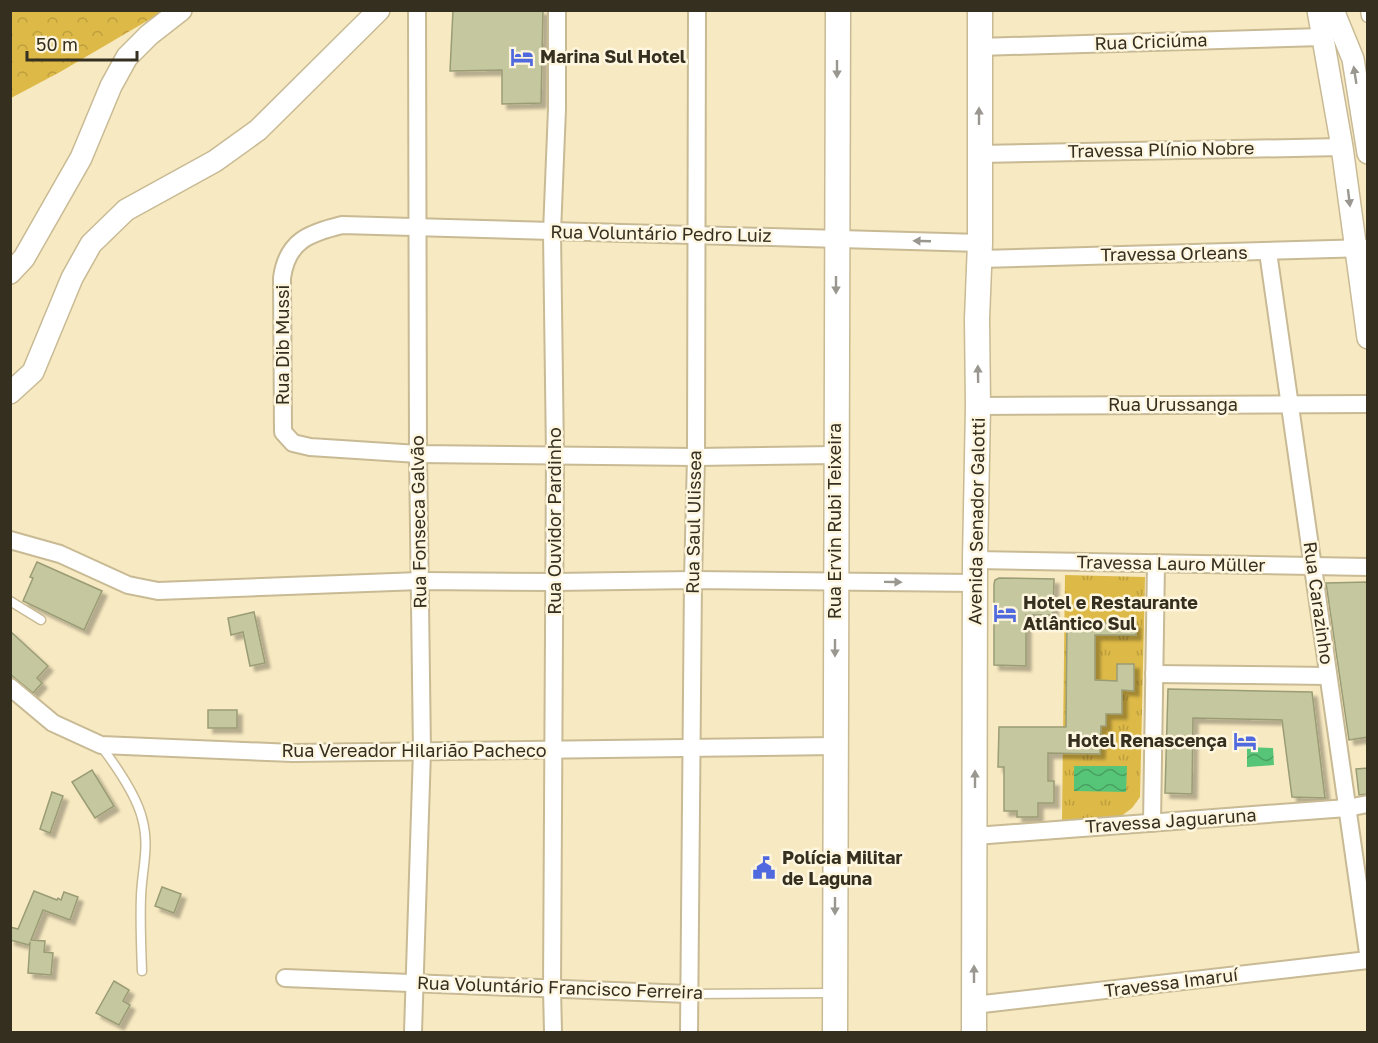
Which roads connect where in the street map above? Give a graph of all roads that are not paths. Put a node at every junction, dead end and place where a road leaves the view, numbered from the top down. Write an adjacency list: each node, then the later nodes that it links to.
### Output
1 (181, 10): 25 (street)
2 (379, 10): 27 (street)
3 (417, 10): 18 (street, Rua Fonseca Galvão)
4 (557, 10): 19 (street, Rua Ouvidor Pardinho)
5 (697, 10): 20 (street, Rua Saul Ulissea)
6 (838, 10): 21 (main road, Rua Ervin Rubi Teixeira, one-way to 21)
7 (980, 10): 13 (main road, Avenida Senador Galotti)
8 (1318, 10): 12 (street)
9 (1333, 10): 15 (street, one-way to 9)
10 (1367, 10): 11 (street)
11 (1368, 16)
12 (1322, 37): 13 (street, Rua Criciúma); 14 (street)
13 (980, 47): 16 (main road, Avenida Senador Galotti, one-way to 13)
14 (1342, 147): 16 (street, Travessa Plínio Nobre); 22 (street, one-way to 22)
15 (1368, 153)
16 (979, 154): 23 (main road, Avenida Senador Galotti)
17 (342, 225): 18 (street, Rua Voluntário Pedro Luiz); 31 (street, Rua Dib Mussi)
18 (418, 227): 19 (street, Rua Voluntário Pedro Luiz); 31 (street, Rua Fonseca Galvão)
19 (552, 232): 20 (street, Rua Voluntário Pedro Luiz); 33 (street, Rua Ouvidor Pardinho)
20 (696, 235): 21 (street, Rua Voluntário Pedro Luiz); 34 (street, Rua Saul Ulissea)
21 (836, 238): 23 (street, Rua Voluntário Pedro Luiz, one-way to 21); 32 (main road, Rua Ervin Rubi Teixeira, one-way to 32)
22 (1361, 249): 24 (street, Travessa Orleans); 26 (street)
23 (980, 251): 24 (street, Travessa Orleans); 30 (main road, Avenida Senador Galotti, one-way to 23)
24 (1268, 252): 28 (street, Rua Carazinho)
25 (10, 273)
26 (1368, 338)
27 (10, 393)
28 (1290, 405): 29 (street, Rua Urussanga); 30 (street, Rua Urussanga); 37 (street, Rua Carazinho)
29 (1368, 405)
30 (978, 406): 39 (main road, Avenida Senador Galotti)
31 (418, 454): 33 (street); 41 (street, Rua Fonseca Galvão)
32 (836, 455): 34 (street); 42 (main road, Rua Ervin Rubi Teixeira)
33 (555, 456): 34 (street); 43 (street, Rua Ouvidor Pardinho)
34 (696, 457): 40 (street, Rua Saul Ulissea)
35 (10, 540): 41 (street, Travessa Lauro Müller)
36 (1156, 563): 37 (street, Travessa Lauro Müller); 39 (street, Travessa Lauro Müller); 46 (street)
37 (1313, 566): 38 (street, Travessa Lauro Müller); 47 (street, Rua Carazinho)
38 (1368, 567)
39 (975, 571): 42 (street, Travessa Lauro Müller, one-way to 39); 57 (main road, Avenida Senador Galotti, one-way to 39)
40 (693, 580): 42 (street, Travessa Lauro Müller); 43 (street, Travessa Lauro Müller); 51 (street, Rua Saul Ulissea)
41 (420, 581): 43 (street, Travessa Lauro Müller); 53 (street, Rua Fonseca Galvão)
42 (835, 581): 50 (main road, Rua Ervin Rubi Teixeira, one-way to 50)
43 (554, 582): 52 (street, Rua Ouvidor Pardinho)
44 (10, 601): 45 (lane)
45 (41, 620)
46 (1154, 674): 47 (street); 56 (street)
47 (1328, 676): 55 (street, Rua Carazinho)
48 (10, 687): 49 (street, Rua Vereador Hilarião Pacheco)
49 (101, 745): 53 (street, Rua Vereador Hilarião Pacheco); 60 (lane)
50 (835, 746): 51 (street, Rua Vereador Hilarião Pacheco); 64 (main road, Rua Ervin Rubi Teixeira, one-way to 64)
51 (692, 748): 52 (street, Rua Vereador Hilarião Pacheco); 65 (street, Rua Saul Ulissea)
52 (554, 750): 53 (street, Rua Vereador Hilarião Pacheco); 63 (street, Rua Ouvidor Pardinho)
53 (422, 751): 62 (street, Rua Fonseca Galvão)
54 (1368, 804): 55 (street, Travessa Jaguaruna)
55 (1347, 808): 56 (street, Travessa Jaguaruna); 58 (street, Rua Carazinho)
56 (1152, 823): 57 (street, Travessa Jaguaruna)
57 (975, 836): 66 (main road, Avenida Senador Galotti, one-way to 57)
58 (1368, 953)
59 (1368, 960): 66 (street, Travessa Imaruí)
60 (142, 970)
61 (285, 978): 62 (street, Rua Voluntário Francisco Ferreira)
62 (416, 983): 63 (street, Rua Voluntário Francisco Ferreira); 67 (street, Rua Fonseca Galvão)
63 (552, 989): 65 (street, Rua Voluntário Francisco Ferreira); 68 (street, Rua Ouvidor Pardinho)
64 (835, 993): 65 (lane, Rua Voluntário Francisco Ferreira); 70 (main road, Rua Ervin Rubi Teixeira)
65 (688, 994): 69 (street, Rua Saul Ulissea)
66 (974, 1005): 71 (main road, Avenida Senador Galotti)
67 (413, 1032)
68 (553, 1032)
69 (689, 1032)
70 (835, 1032)
71 (974, 1032)

